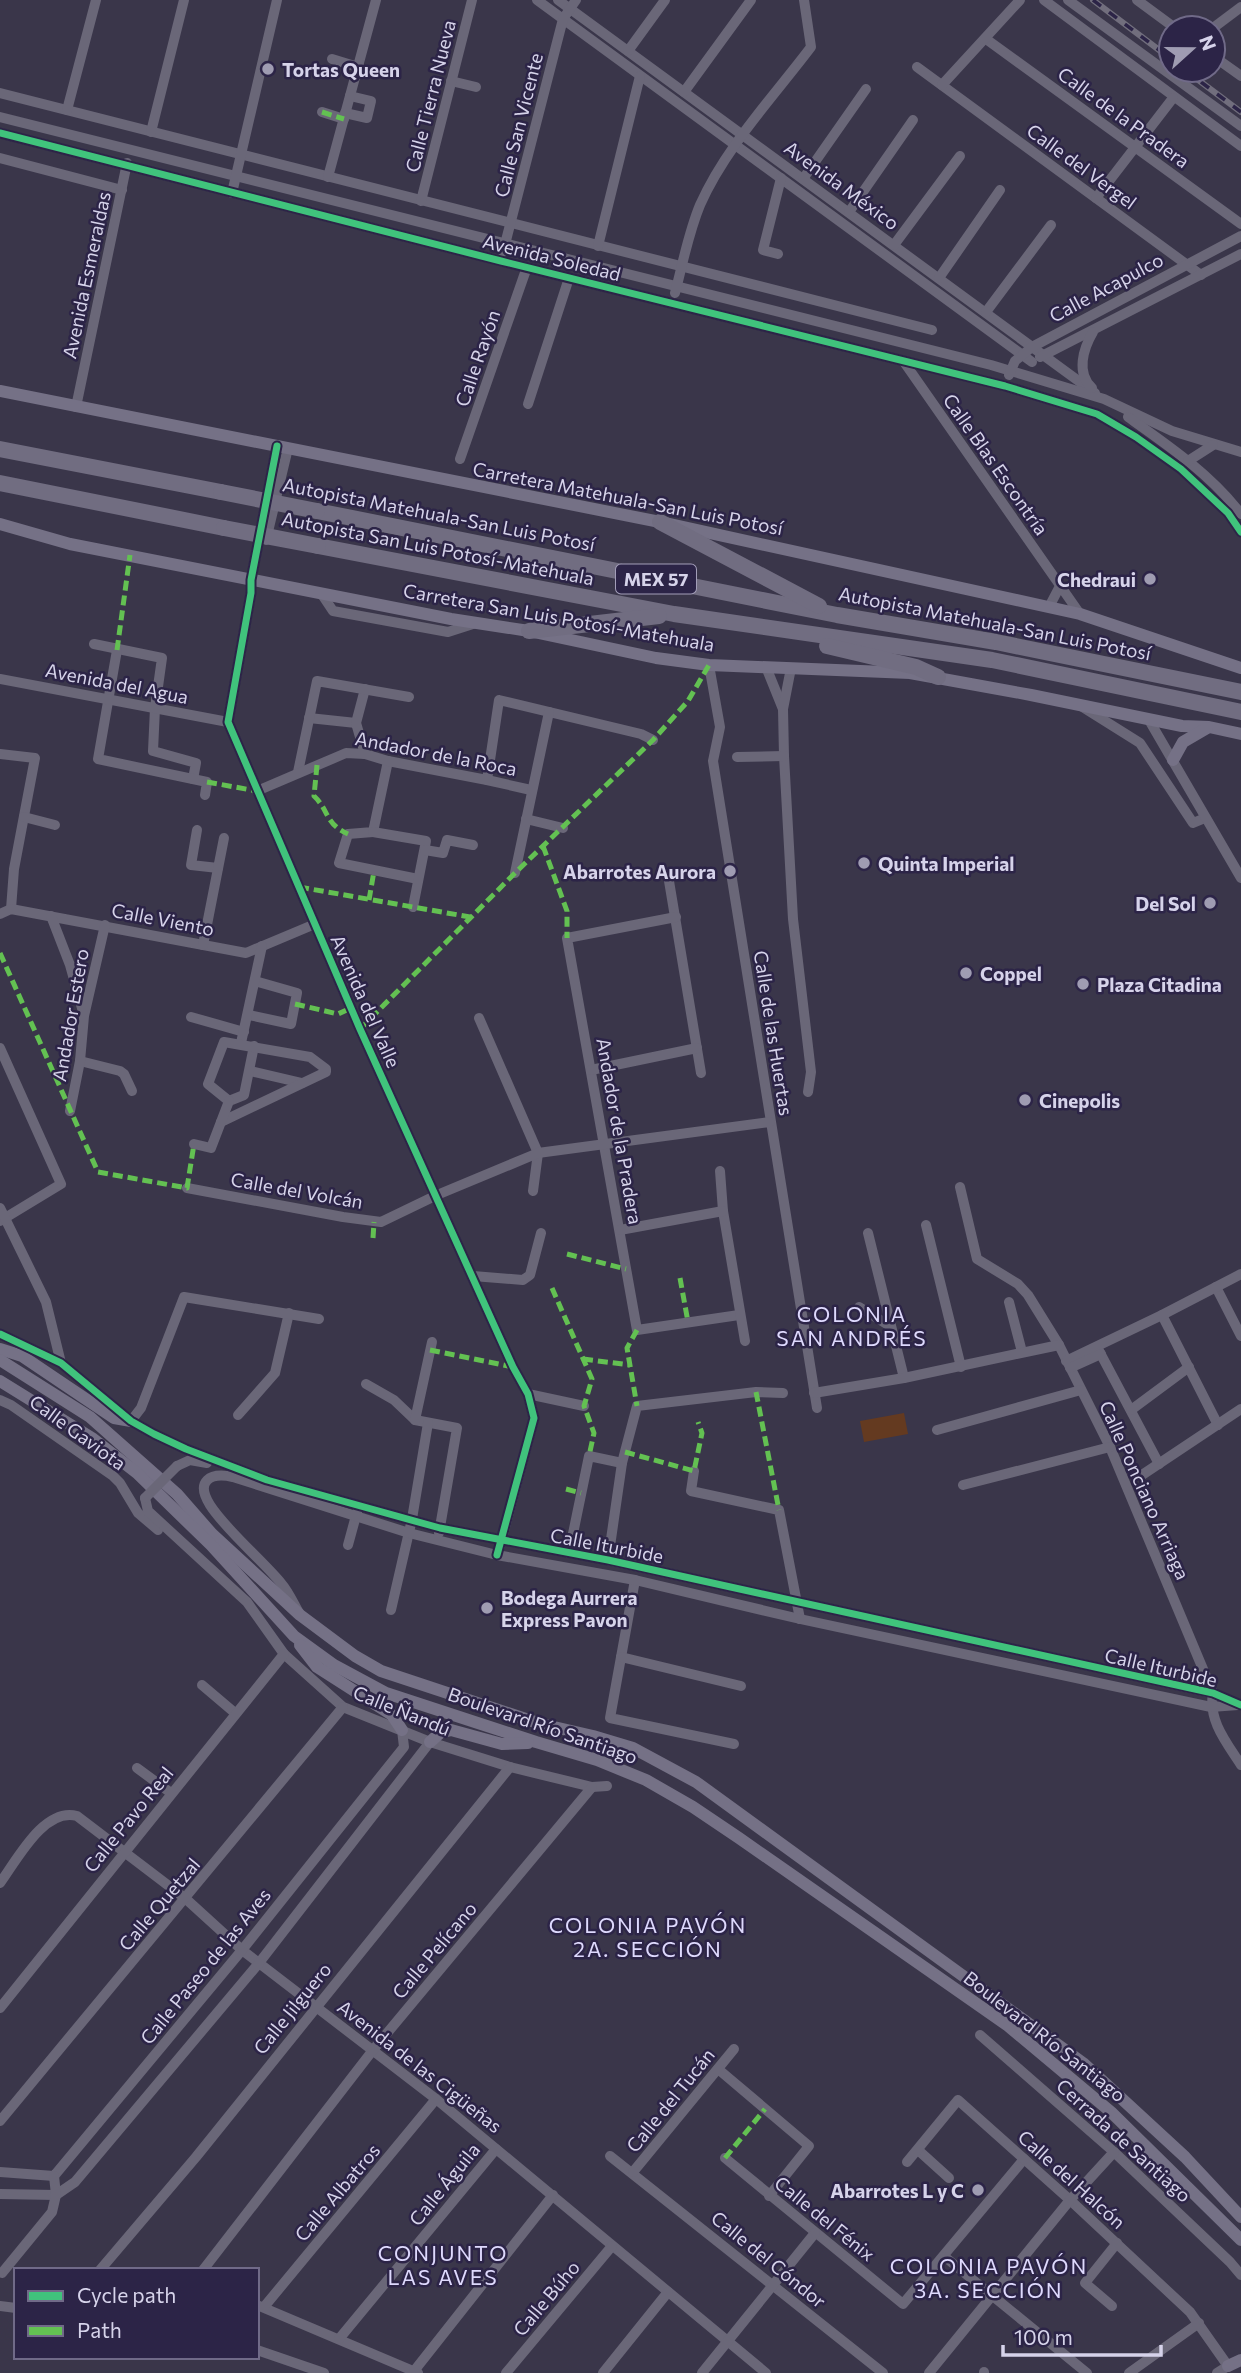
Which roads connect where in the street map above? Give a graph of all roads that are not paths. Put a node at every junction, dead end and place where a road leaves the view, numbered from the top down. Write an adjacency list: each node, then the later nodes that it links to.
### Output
1 (96, 0): 32 (street)
2 (184, 0): 38 (street)
3 (277, 0): 45 (street)
4 (376, 0): 21 (street)
5 (472, 0): 24 (street, Calle Tierra Nueva)
6 (537, 0): 17 (street, Avenida México)
7 (558, 0): 15 (street, Avenida México)
8 (665, 0): 19 (street)
9 (751, 0): 28 (street)
10 (804, 0): 40 (street)
11 (1020, 0): 18 (street)
12 (1044, 0): 31 (street)
13 (1068, 0): 37 (street)
14 (1142, 1): 16 (street)
15 (573, 4): 17 (street, Calle San Vicente); 19 (street, Avenida México)
16 (1158, 14)
17 (563, 19): 23 (street, Avenida México); 61 (street, Calle San Vicente)
18 (986, 39): 25 (street); 42 (street, Calle de la Pradera)
19 (628, 51): 28 (street, Avenida México)
20 (332, 59): 21 (street)
21 (358, 67): 30 (street)
22 (916, 67): 25 (street, Calle del Vergel)
23 (640, 75): 41 (street, Avenida México); 67 (street)
24 (451, 81): 26 (street); 59 (street, Calle Tierra Nueva)
25 (942, 85): 58 (street, Calle del Vergel)
26 (476, 87)
27 (866, 89): 54 (street)
28 (684, 92): 40 (street, Avenida México)
29 (0, 93): 32 (street)
30 (350, 96): 34 (street); 34 (street)
31 (1173, 97): 42 (street); 43 (street)
32 (67, 110): 38 (street)
33 (322, 113): 34 (street)
34 (345, 116): 51 (street)
35 (0, 117): 44 (street, Avenida Soledad)
36 (913, 120): 60 (street)
37 (1241, 126)
38 (151, 132): 45 (street)
39 (0, 133): 46 (street, Avenida Soledad)
40 (744, 135): 41 (street); 54 (street, Avenida México)
41 (736, 146): 53 (street, Avenida México); 73 (street)
42 (1136, 146): 58 (street); 62 (street, Calle de la Pradera)
43 (1241, 146)
44 (129, 150): 49 (street, Avenida Esmeraldas); 50 (street, Avenida Soledad)
45 (240, 155): 50 (street); 51 (street)
46 (84, 156): 49 (street, Avenida Soledad); 52 (street)
47 (960, 156): 66 (street)
48 (0, 158): 52 (street)
49 (126, 167): 55 (street, Avenida Esmeraldas); 57 (street, Avenida Soledad)
50 (235, 175): 57 (street); 65 (street, Avenida Soledad)
51 (328, 177): 59 (street)
52 (78, 178): 55 (street)
53 (781, 178): 68 (street); 85 (street, Avenida México)
54 (803, 179): 60 (street, Avenida México)
55 (122, 190): 94 (street, Avenida Esmeraldas)
56 (1000, 190): 76 (street)
57 (232, 193): 70 (street, Avenida Soledad)
58 (1096, 198): 71 (street, Calle del Vergel)
59 (421, 201): 61 (street)
60 (849, 212): 66 (street, Avenida México)
61 (511, 224): 65 (street, Calle San Vicente); 67 (street)
62 (1241, 224)
63 (1051, 225): 80 (street)
64 (1241, 236): 71 (street, Calle Acapulco)
65 (505, 245): 70 (street, Calle San Vicente); 77 (street, Avenida Soledad)
66 (894, 245): 76 (street, Avenida México)
67 (598, 246): 73 (street)
68 (778, 254)
69 (1241, 254): 74 (street, Calle Acapulco)
70 (501, 261): 72 (street, Avenida Soledad)
71 (1187, 264): 74 (street, Calle del Vergel); 84 (street, Calle Acapulco)
72 (527, 267): 75 (street, Avenida Soledad); 99 (street, Calle Rayón)
73 (681, 267): 77 (street); 79 (street)
74 (1201, 275): 83 (street, Calle Acapulco)
75 (569, 278): 78 (street, Avenida Soledad); 93 (street)
76 (939, 278): 80 (street, Avenida México)
77 (677, 288): 78 (street); 81 (street, Avenida Soledad)
78 (673, 303): 87 (street, Avenida Soledad)
79 (843, 309): 81 (street); 82 (street)
80 (986, 312): 84 (street, Avenida México)
81 (841, 328): 89 (street, Avenida Soledad)
82 (932, 330)
83 (1094, 330): 86 (street, Calle Acapulco); 92 (street)
84 (1032, 347): 85 (street, Calle Acapulco); 86 (street, Avenida México)
85 (1021, 354): 88 (street, Avenida México); 89 (street, Calle Acapulco)
86 (1043, 355): 88 (street, Calle Acapulco); 92 (street, Avenida México)
87 (904, 362): 90 (street, Avenida Soledad); 107 (street, Calle Blas Escontría)
88 (1032, 362): 89 (street, Calle Acapulco)
89 (1016, 372): 90 (street, Calle Acapulco); 92 (street, Avenida Soledad)
90 (1011, 387): 105 (street, Avenida Soledad)
91 (0, 391): 94 (main road, Carretera Matehuala-San Luis Potosí)
92 (1104, 400): 95 (street); 100 (street)
93 (527, 404)
94 (76, 407): 96 (main road, Carretera Matehuala-San Luis Potosí)
95 (1213, 445): 98 (street); 100 (street)
96 (282, 447): 103 (main road, Carretera Matehuala-San Luis Potosí); 106 (street)
97 (0, 449): 111 (highway, Autopista Matehuala-San Luis Potosí / MEX 57, bridge)
98 (1241, 453)
99 (460, 460)
100 (1188, 461): 102 (street)
101 (0, 483): 109 (highway, Autopista San Luis Potosí-Matehuala / MEX 57, bridge)
102 (1241, 514)
103 (660, 522): 108 (main road, Carretera Matehuala-San Luis Potosí); 111 (highway)
104 (0, 524): 106 (main road, Carretera San Luis Potosí-Matehuala)
105 (1241, 532)
106 (252, 585): 113 (main road, Carretera San Luis Potosí-Matehuala); 133 (street)
107 (1060, 586): 108 (street); 110 (street, Calle Blas Escontría)
108 (1049, 607): 110 (main road, Carretera Matehuala-San Luis Potosí)
109 (674, 614): 112 (highway, Autopista San Luis Potosí-Matehuala / MEX 57); 113 (highway)
110 (1080, 614): 119 (main road, Carretera Matehuala-San Luis Potosí)
111 (836, 615): 123 (highway, Autopista Matehuala-San Luis Potosí / MEX 57)
112 (733, 624): 120 (highway); 130 (highway, Autopista San Luis Potosí-Matehuala / MEX 57)
113 (529, 631): 116 (main road, Carretera San Luis Potosí-Matehuala)
114 (94, 644): 115 (street)
115 (117, 650): 125 (street); 127 (street)
116 (709, 665): 117 (main road, Carretera San Luis Potosí-Matehuala); 195 (street, Calle de las Huertas)
117 (766, 667): 118 (main road, Carretera San Luis Potosí-Matehuala); 128 (street)
118 (792, 668): 120 (main road, Carretera San Luis Potosí-Matehuala); 128 (street)
119 (1241, 668)
120 (938, 677): 126 (main road, Carretera San Luis Potosí-Matehuala)
121 (0, 679): 125 (street, Avenida del Agua)
122 (365, 689): 124 (street); 131 (street); 134 (street)
123 (1241, 692)
124 (409, 697)
125 (110, 699): 127 (street, Avenida del Agua); 145 (street)
126 (1081, 706): 132 (main road, Carretera San Luis Potosí-Matehuala); 151 (street)
127 (155, 708): 133 (street, Avenida del Agua); 145 (street)
128 (783, 709): 140 (street)
129 (549, 712): 137 (street); 146 (street); 147 (street)
130 (1241, 712)
131 (309, 718): 134 (street); 144 (street)
132 (1149, 720): 135 (main road, Carretera San Luis Potosí-Matehuala); 142 (street)
133 (228, 722): 148 (street, Avenida del Valle)
134 (356, 723): 139 (street)
135 (1209, 727): 136 (main road, Carretera San Luis Potosí-Matehuala); 142 (main road)
136 (1240, 733)
137 (653, 740)
138 (0, 754): 150 (street)
139 (365, 754): 143 (street, Andador de la Roca); 144 (street, Andador de la Roca)
140 (784, 756): 141 (street); 191 (street)
141 (737, 757)
142 (1173, 760): 151 (street)
143 (387, 761): 146 (street, Andador de la Roca); 156 (street)
144 (298, 772): 148 (street, Andador de la Roca)
145 (193, 779): 149 (street)
146 (487, 779): 147 (street, Andador de la Roca)
147 (531, 790): 152 (street)
148 (257, 791): 169 (street, Avenida del Valle)
149 (205, 794)
150 (24, 817): 153 (street); 166 (street)
151 (1205, 818): 163 (street)
152 (526, 819): 154 (street); 161 (street)
153 (55, 825)
154 (563, 828)
155 (197, 830): 160 (street)
156 (373, 832): 159 (street); 164 (street)
157 (225, 838): 160 (street)
158 (473, 845): 159 (street)
159 (425, 850): 164 (street)
160 (218, 868): 171 (street)
161 (515, 873)
162 (668, 875): 168 (street)
163 (1241, 878)
164 (418, 879): 165 (street)
165 (413, 907)
166 (5, 912): 167 (street, Calle Viento)
167 (51, 916): 170 (street, Calle Viento); 175 (street)
168 (676, 917): 181 (street); 185 (street, Andador de la Pradera)
169 (315, 923): 172 (street, Calle Viento); 203 (street, Avenida del Valle)
170 (104, 925): 171 (street, Calle Viento); 175 (street, Andador Estero)
171 (203, 945): 172 (street, Calle Viento)
172 (262, 946): 173 (street)
173 (255, 981): 174 (street); 174 (street)
174 (249, 1015): 178 (street)
175 (84, 1016): 183 (street, Andador Estero)
176 (191, 1017): 178 (street)
177 (480, 1018): 198 (street)
178 (242, 1038): 179 (street); 192 (street)
179 (254, 1046): 182 (street); 186 (street)
180 (0, 1048): 184 (street)
181 (697, 1048): 185 (street); 187 (street)
182 (273, 1051): 188 (street); 189 (street)
183 (80, 1061): 190 (street); 193 (street, Andador Estero)
184 (4, 1067): 205 (street)
185 (591, 1070): 196 (street, Andador de la Pradera)
186 (250, 1071): 188 (street); 192 (street)
187 (701, 1073)
188 (270, 1076): 189 (street)
189 (303, 1083): 194 (street)
190 (132, 1091)
191 (808, 1092)
192 (229, 1101): 194 (street)
193 (70, 1111)
194 (221, 1122): 197 (street)
195 (770, 1122): 196 (street, Calle del Volcán); 238 (street, Calle de las Huertas)
196 (603, 1143): 198 (street, Calle del Volcán); 207 (street, Andador de la Pradera)
197 (194, 1144)
198 (538, 1153): 202 (street); 203 (street, Calle del Volcán)
199 (720, 1171): 204 (street)
200 (960, 1187): 224 (street, Calle Ponciano Arriaga)
201 (187, 1188): 203 (street, Calle del Volcán)
202 (533, 1191)
203 (437, 1195): 211 (street, Avenida del Valle)
204 (723, 1210): 207 (street); 216 (street)
205 (2, 1216): 229 (street)
206 (926, 1225): 231 (street)
207 (620, 1230): 216 (street, Andador de la Pradera)
208 (541, 1233): 211 (street)
209 (868, 1234): 219 (street)
210 (1241, 1274): 212 (street)
211 (473, 1276): 239 (street, Avenida del Valle)
212 (1216, 1287): 217 (street); 221 (street)
213 (1009, 1302): 227 (street)
214 (859, 1307): 219 (street)
215 (289, 1314): 218 (street); 245 (street); 247 (street)
216 (739, 1315): 222 (street)
217 (1162, 1315): 226 (street); 232 (street)
218 (318, 1319)
219 (890, 1326): 233 (street)
220 (0, 1334): 229 (street, Calle Iturbide)
221 (1241, 1336)
222 (745, 1341)
223 (432, 1342): 246 (street)
224 (1059, 1345): 227 (street); 230 (street, Calle Ponciano Arriaga)
225 (0, 1349): 247 (main road)
226 (1099, 1350): 230 (street); 244 (street)
227 (1023, 1352): 231 (street)
228 (0, 1360): 272 (main road, Boulevard Río Santiago)
229 (61, 1363): 247 (street, Calle Iturbide)
230 (1068, 1364): 236 (street, Calle Ponciano Arriaga)
231 (961, 1367): 233 (street)
232 (1189, 1367): 244 (street); 249 (street)
233 (904, 1378): 238 (street)
234 (0, 1381): 274 (main road, Boulevard Río Santiago)
235 (366, 1384): 246 (street)
236 (1081, 1390): 250 (street); 251 (street, Calle Ponciano Arriaga)
237 (783, 1393): 252 (street)
238 (814, 1393): 242 (street, Calle de las Huertas)
239 (528, 1394): 241 (street); 263 (street, Avenida del Valle)
240 (0, 1400): 265 (street, Calle Gaviota)
241 (584, 1406)
242 (817, 1408)
243 (1241, 1409): 249 (street)
244 (1130, 1410): 254 (street)
245 (238, 1415)
246 (415, 1420): 248 (street)
247 (131, 1421): 253 (street, Calle Iturbide)
248 (428, 1423): 260 (street); 262 (street)
249 (1218, 1425): 254 (street)
250 (937, 1430)
251 (1110, 1447): 258 (street); 279 (street, Calle Ponciano Arriaga)
252 (622, 1463): 266 (street); 268 (street)
253 (224, 1464): 256 (street, Calle Iturbide); 265 (street, Calle Ñandú, bridge)
254 (1159, 1464): 257 (street)
255 (694, 1471): 270 (street)
256 (235, 1473): 259 (street, Calle Iturbide); 272 (street)
257 (1142, 1475)
258 (963, 1485)
259 (358, 1512): 260 (street, Calle Iturbide); 261 (street, Calle Iturbide); 264 (street)
260 (412, 1519): 261 (street); 262 (street, Calle Iturbide)
261 (409, 1533): 262 (street, Calle Iturbide); 271 (street)
262 (439, 1534): 263 (street, Calle Iturbide); 267 (street, Calle Iturbide)
263 (501, 1541): 266 (street, Calle Iturbide); 267 (street, Avenida del Valle)
264 (348, 1545)
265 (193, 1552): 275 (street, Calle Ñandú)
266 (569, 1553): 268 (street, Calle Iturbide)
267 (497, 1555): 269 (street, Calle Iturbide)
268 (608, 1560): 270 (street, Calle Iturbide)
269 (635, 1580): 273 (street, Calle Iturbide); 276 (street)
270 (797, 1602): 273 (street); 279 (street, Calle Iturbide)
271 (391, 1610)
272 (300, 1615): 284 (main road, Boulevard Río Santiago)
273 (800, 1619): 282 (street, Calle Iturbide)
274 (294, 1636): 285 (main road); 287 (main road, Boulevard Río Santiago)
275 (284, 1654): 281 (street, Calle Ñandú); 283 (street, Calle Pavo Real)
276 (621, 1657): 278 (street); 288 (street)
277 (202, 1685): 283 (street)
278 (741, 1686)
279 (1213, 1693): 280 (street, Calle Iturbide); 282 (street)
280 (1241, 1705): 282 (street, Calle Iturbide)
281 (342, 1707): 285 (street, Calle Ñandú); 297 (street, Calle Quetzal)
282 (1211, 1707): 289 (street)
283 (235, 1713): 294 (street, Calle Pavo Real)
284 (541, 1724): 287 (main road); 324 (main road, Boulevard Río Santiago)
285 (402, 1730): 286 (street, Calle Ñandú); 298 (street, Calle Paseo de las Aves)
286 (430, 1742): 287 (main road); 291 (street, Calle Ñandú); 299 (street, Calle Paseo de las Aves)
287 (536, 1742): 326 (main road, Boulevard Río Santiago)
288 (734, 1744)
289 (1241, 1765)
290 (136, 1768): 294 (street)
291 (510, 1768): 293 (street, Calle Ñandú); 300 (street, Calle Jilguero)
292 (607, 1786): 293 (street, Calle Ñandú)
293 (593, 1787): 304 (street, Calle Pelícano)
294 (171, 1793): 295 (street, Calle Pavo Real)
295 (125, 1851): 296 (street, Avenida de las Cigüeñas); 297 (street, Avenida de las Cigüeñas); 301 (street, Calle Pavo Real)
296 (0, 1882)
297 (186, 1899): 298 (street, Avenida de las Cigüeñas); 307 (street, Calle Quetzal)
298 (242, 1950): 299 (street, Avenida de las Cigüeñas); 317 (street, Calle Paseo de las Aves)
299 (259, 1963): 300 (street, Avenida de las Cigüeñas); 320 (street, Calle Paseo de las Aves)
300 (316, 2006): 304 (street, Avenida de las Cigüeñas); 330 (street, Calle Jilguero)
301 (0, 2008)
302 (980, 2035): 310 (street, Cerrada de Santiago)
303 (734, 2049): 305 (street, Calle del Tucán)
304 (373, 2050): 306 (street, Avenida de las Cigüeñas); 331 (street, Calle Pelícano)
305 (718, 2069): 316 (street, Calle del Tucán); 322 (street)
306 (436, 2099): 308 (street, Avenida de las Cigüeñas); 337 (street, Calle Albatros)
307 (0, 2121)
308 (496, 2149): 321 (street, Avenida de las Cigüeñas); 340 (street, Calle Águila)
309 (918, 2150): 313 (street, Calle del Halcón); 314 (street); 318 (street)
310 (1114, 2152): 323 (street); 333 (street, Cerrada de Santiago)
311 (610, 2156): 316 (street, Calle del Cóndor)
312 (725, 2158): 322 (street, Calle del Fénix)
313 (1024, 2159): 323 (street, Calle del Halcón); 329 (street)
314 (907, 2162)
315 (0, 2172): 317 (street)
316 (633, 2172): 334 (street, Calle del Cóndor)
317 (54, 2176): 320 (street)
318 (949, 2178)
319 (0, 2194): 320 (street)
320 (56, 2195): 332 (street, Calle Paseo de las Aves)
321 (553, 2195): 328 (street, Avenida de las Cigüeñas); 345 (street)
322 (769, 2196): 325 (street, Calle del Fénix)
323 (1070, 2200): 327 (street, Calle del Halcón); 336 (street)
324 (1241, 2217)
325 (815, 2233): 329 (street, Calle del Fénix); 334 (street)
326 (1240, 2239)
327 (1116, 2243): 338 (street); 339 (street, Calle del Halcón)
328 (612, 2246): 335 (street, Avenida de las Cigüeñas); 347 (street, Calle Búho)
329 (945, 2257): 336 (street)
330 (102, 2268)
331 (204, 2268)
332 (1, 2273)
333 (1241, 2275)
334 (774, 2285): 341 (street); 351 (street, Calle del Cóndor)
335 (668, 2292): 341 (street, Avenida de las Cigüeñas); 348 (street)
336 (991, 2296): 352 (street); 353 (street)
337 (261, 2306): 340 (street)
338 (1112, 2306)
339 (1199, 2323): 344 (street, Calle del Halcón); 354 (street)
340 (339, 2339): 345 (street)
341 (727, 2341): 349 (street); 350 (street, Avenida de las Cigüeñas)
342 (259, 2351): 346 (street)
343 (1241, 2360): 344 (main road)
344 (1222, 2370)
345 (416, 2372)
346 (324, 2373)
347 (506, 2373)
348 (603, 2373)
349 (702, 2373)
350 (766, 2373)
351 (883, 2373)
352 (929, 2373)
353 (1087, 2373)
354 (1129, 2373)

